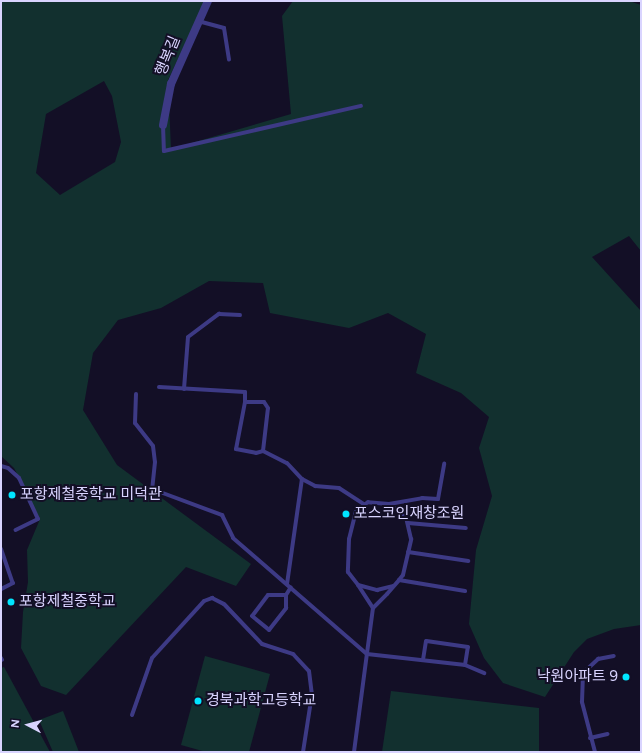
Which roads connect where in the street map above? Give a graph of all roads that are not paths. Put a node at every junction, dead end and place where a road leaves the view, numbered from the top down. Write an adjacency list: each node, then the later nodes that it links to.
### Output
1 (208, 1): 2 (street, 행복길)
2 (197, 21): 3 (lane); 5 (street, 행복길)
3 (229, 60)
4 (361, 106): 5 (lane)
5 (163, 125)
6 (240, 316): 8 (lane)
7 (159, 387): 8 (lane)
8 (184, 389): 10 (lane)
9 (136, 394): 25 (lane)
10 (245, 402): 11 (lane); 11 (lane)
11 (263, 451): 14 (lane)
12 (444, 464): 15 (lane)
13 (1, 466): 19 (lane)
14 (302, 479): 16 (lane); 25 (lane)
15 (389, 504): 16 (lane); 17 (lane)
16 (365, 505): 24 (lane)
17 (408, 523): 18 (lane); 21 (lane)
18 (466, 528)
19 (15, 530)
20 (1, 549): 27 (lane)
21 (408, 552): 22 (lane); 23 (lane)
22 (468, 561)
23 (399, 580): 26 (lane); 28 (lane)
24 (358, 585): 26 (lane); 30 (lane)
25 (289, 586): 29 (lane); 31 (lane)
26 (393, 586): 30 (lane)
27 (1, 589)
28 (465, 591)
29 (286, 595): 29 (lane)
30 (373, 608): 31 (lane)
31 (367, 654): 33 (lane); 40 (lane)
32 (614, 656): 38 (lane)
33 (423, 659): 34 (lane); 34 (lane)
34 (465, 665): 35 (lane)
35 (484, 673)
36 (132, 715): 39 (lane)
37 (608, 734): 38 (lane)
38 (590, 738): 41 (lane)
39 (303, 752)
40 (354, 752)
41 (595, 752)

